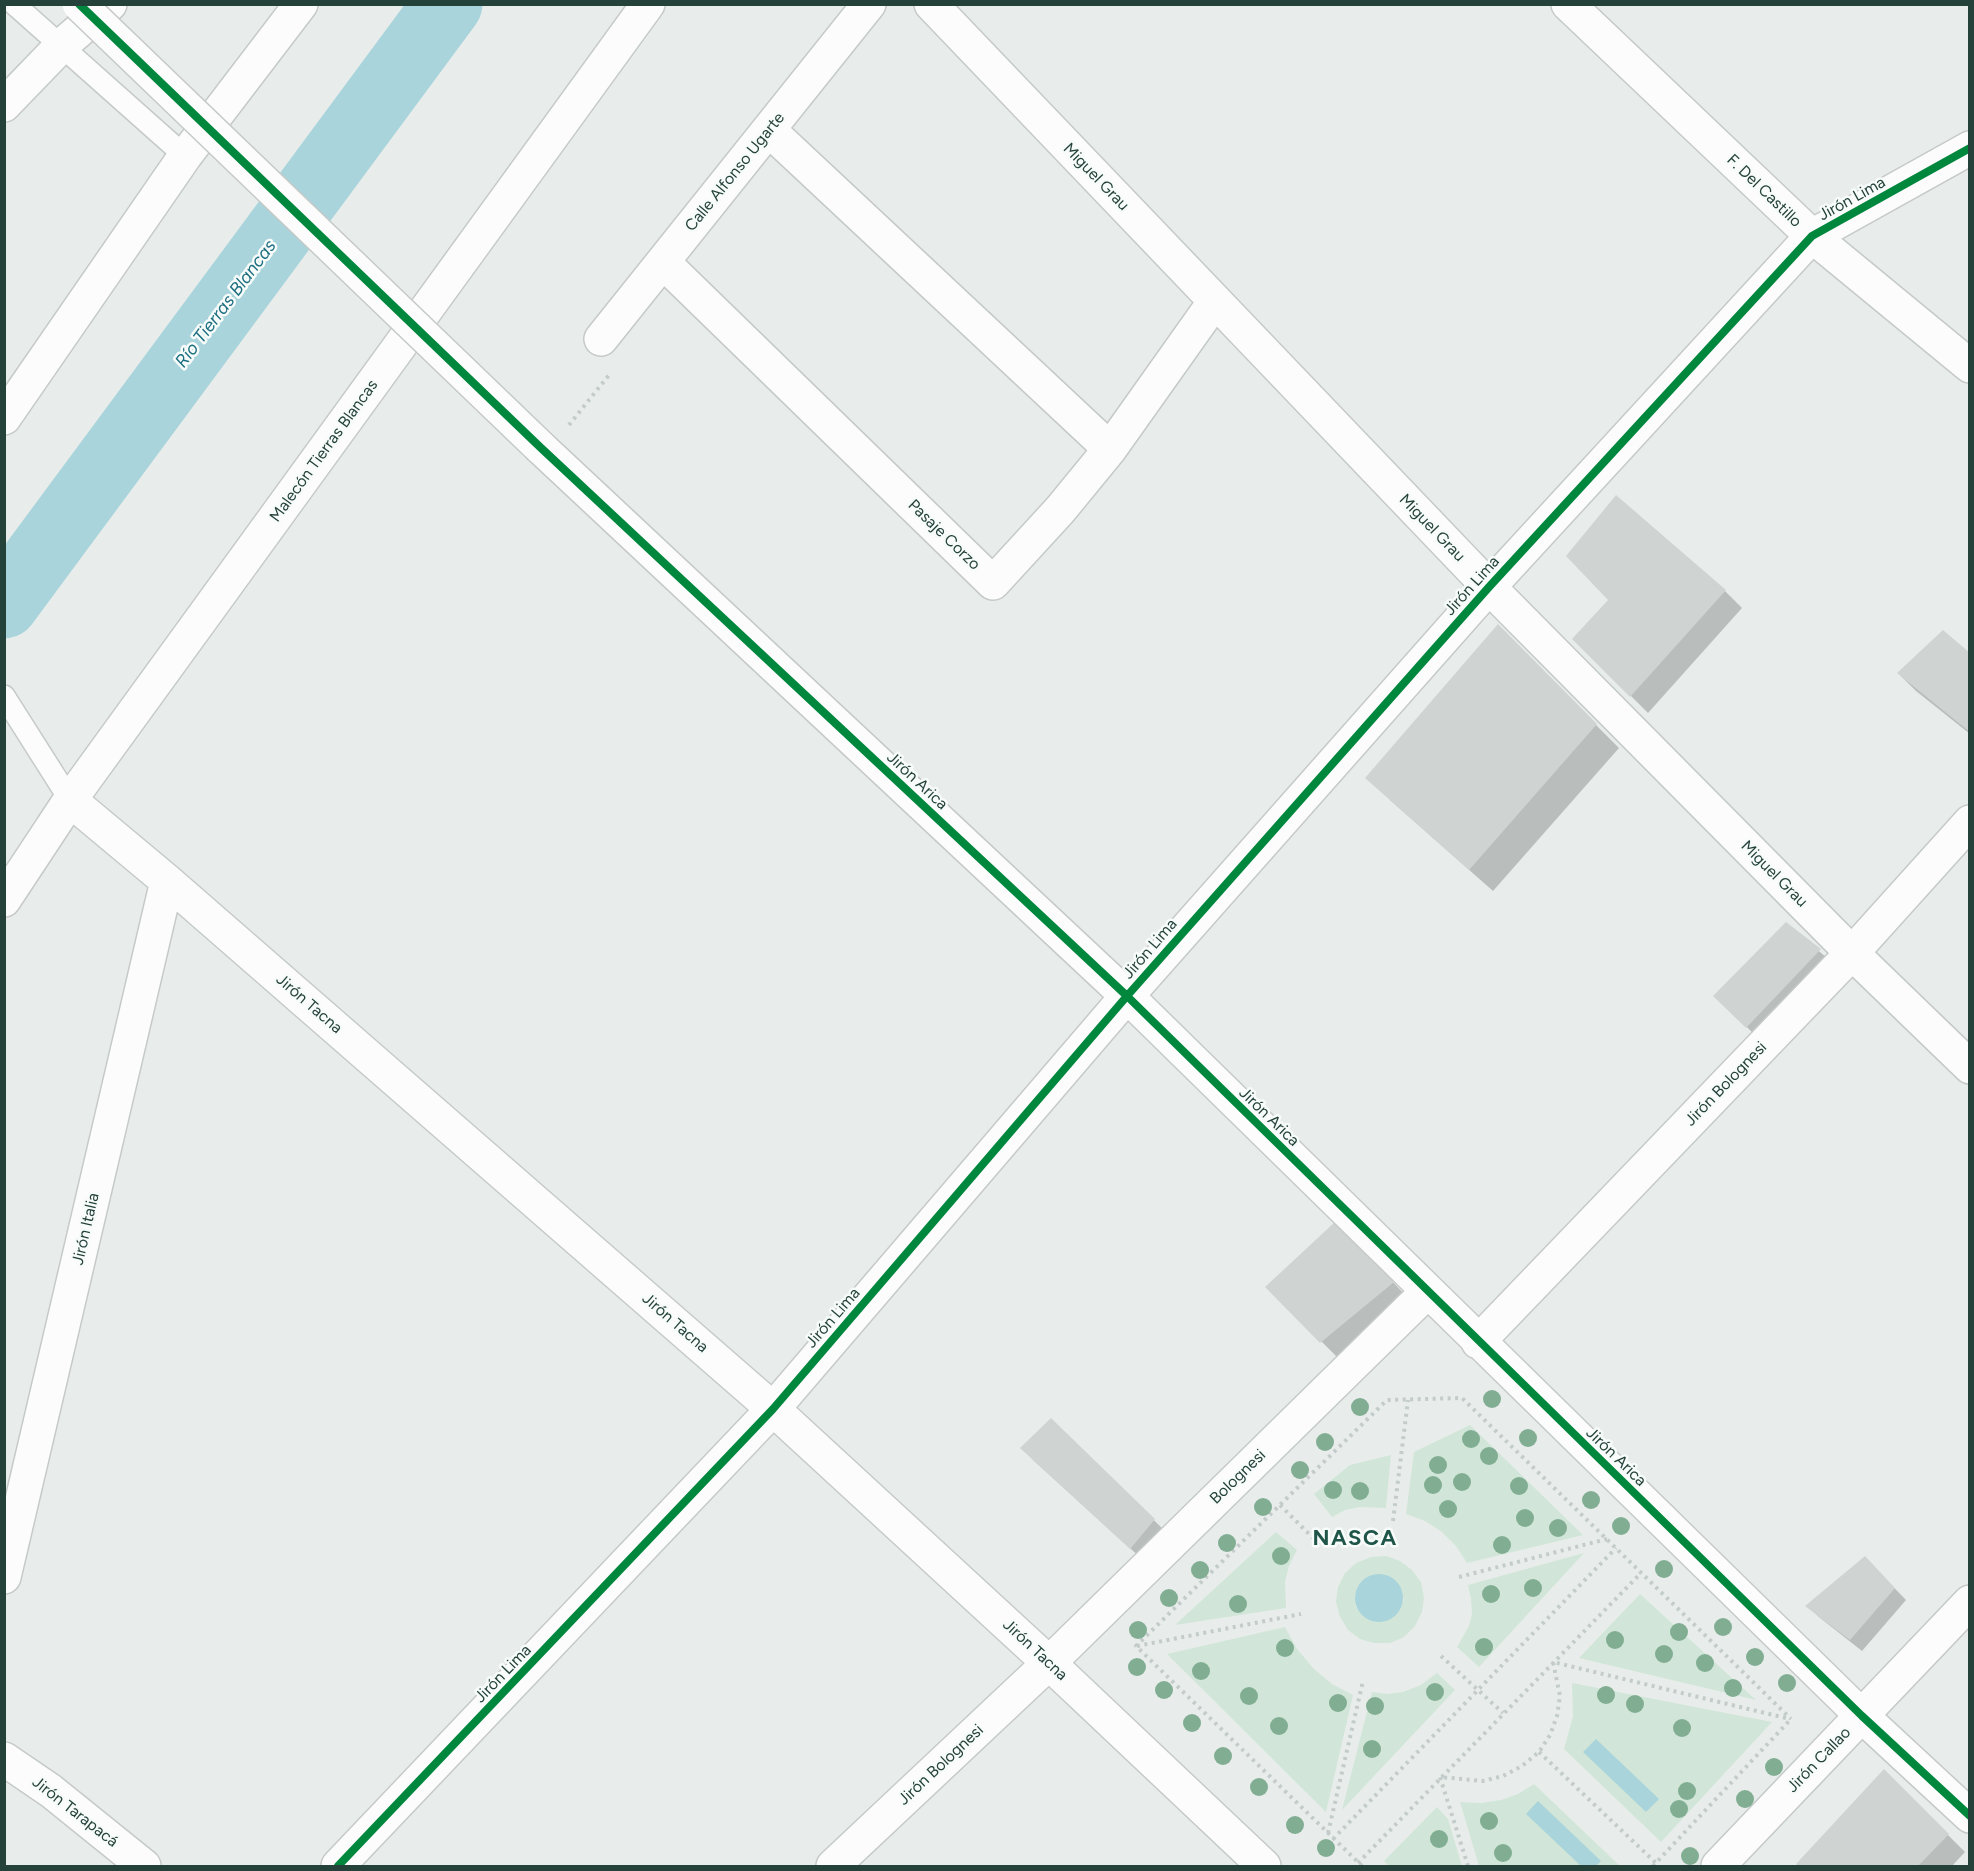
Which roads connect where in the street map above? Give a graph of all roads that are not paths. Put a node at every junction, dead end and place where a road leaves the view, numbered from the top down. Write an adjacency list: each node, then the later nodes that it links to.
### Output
1 (14, 4): 9 (lane)
2 (79, 4): 28 (street, Jirón Arica, bridge)
3 (110, 4): 9 (street)
4 (302, 4): 13 (street)
5 (648, 4): 23 (street, Malecón Tierras Blancas)
6 (869, 4): 11 (street, Calle Alfonso Ugarte)
7 (931, 4): 16 (street, Miguel Grau)
8 (1568, 4): 14 (street, F. Del Castillo)
9 (61, 46): 10 (street); 13 (lane)
10 (9, 100)
11 (769, 130): 15 (street, Calle Alfonso Ugarte); 20 (street)
12 (1970, 148): 14 (street, Jirón Lima)
13 (185, 156): 19 (street)
14 (1812, 236): 18 (street, F. Del Castillo); 21 (street, Jirón Lima)
15 (663, 262): 17 (street, Calle Alfonso Ugarte); 20 (street, Pasaje Corzo)
16 (1215, 301): 20 (street, Pasaje Corzo); 21 (street, Miguel Grau)
17 (607, 354)
18 (1970, 366)
19 (4, 418)
20 (1110, 449)
21 (1489, 587): 27 (street, Miguel Grau); 28 (street, Jirón Lima)
22 (4, 696): 23 (lane)
23 (70, 800): 25 (street, Jirón Tacna); 26 (street, Malecón Tierras Blancas)
24 (1970, 822): 27 (street, Jirón Bolognesi)
25 (167, 881): 32 (street, Jirón Tacna); 33 (street, Jirón Italia)
26 (4, 900)
27 (1852, 953): 29 (street, Miguel Grau); 31 (street, Jirón Bolognesi)
28 (1127, 996): 30 (street, Jirón Arica); 32 (street, Jirón Lima)
29 (1970, 1066)
30 (1428, 1291): 31 (street, Jirón Arica); 35 (street, Bolognesi)
31 (1478, 1342): 36 (street, Jirón Arica)
32 (773, 1409): 35 (street, Jirón Tacna); 40 (street, Jirón Lima)
33 (4, 1577)
34 (1970, 1602): 36 (street, Jirón Callao)
35 (1049, 1663): 41 (street, Jirón Bolognesi); 42 (street, Jirón Tacna)
36 (1862, 1716): 38 (street, Jirón Arica); 43 (street, Jirón Callao)
37 (4, 1759): 39 (street, Jirón Tarapacá)
38 (1970, 1816)
39 (144, 1866)
40 (338, 1866)
41 (833, 1866)
42 (1264, 1866)
43 (1719, 1866)

